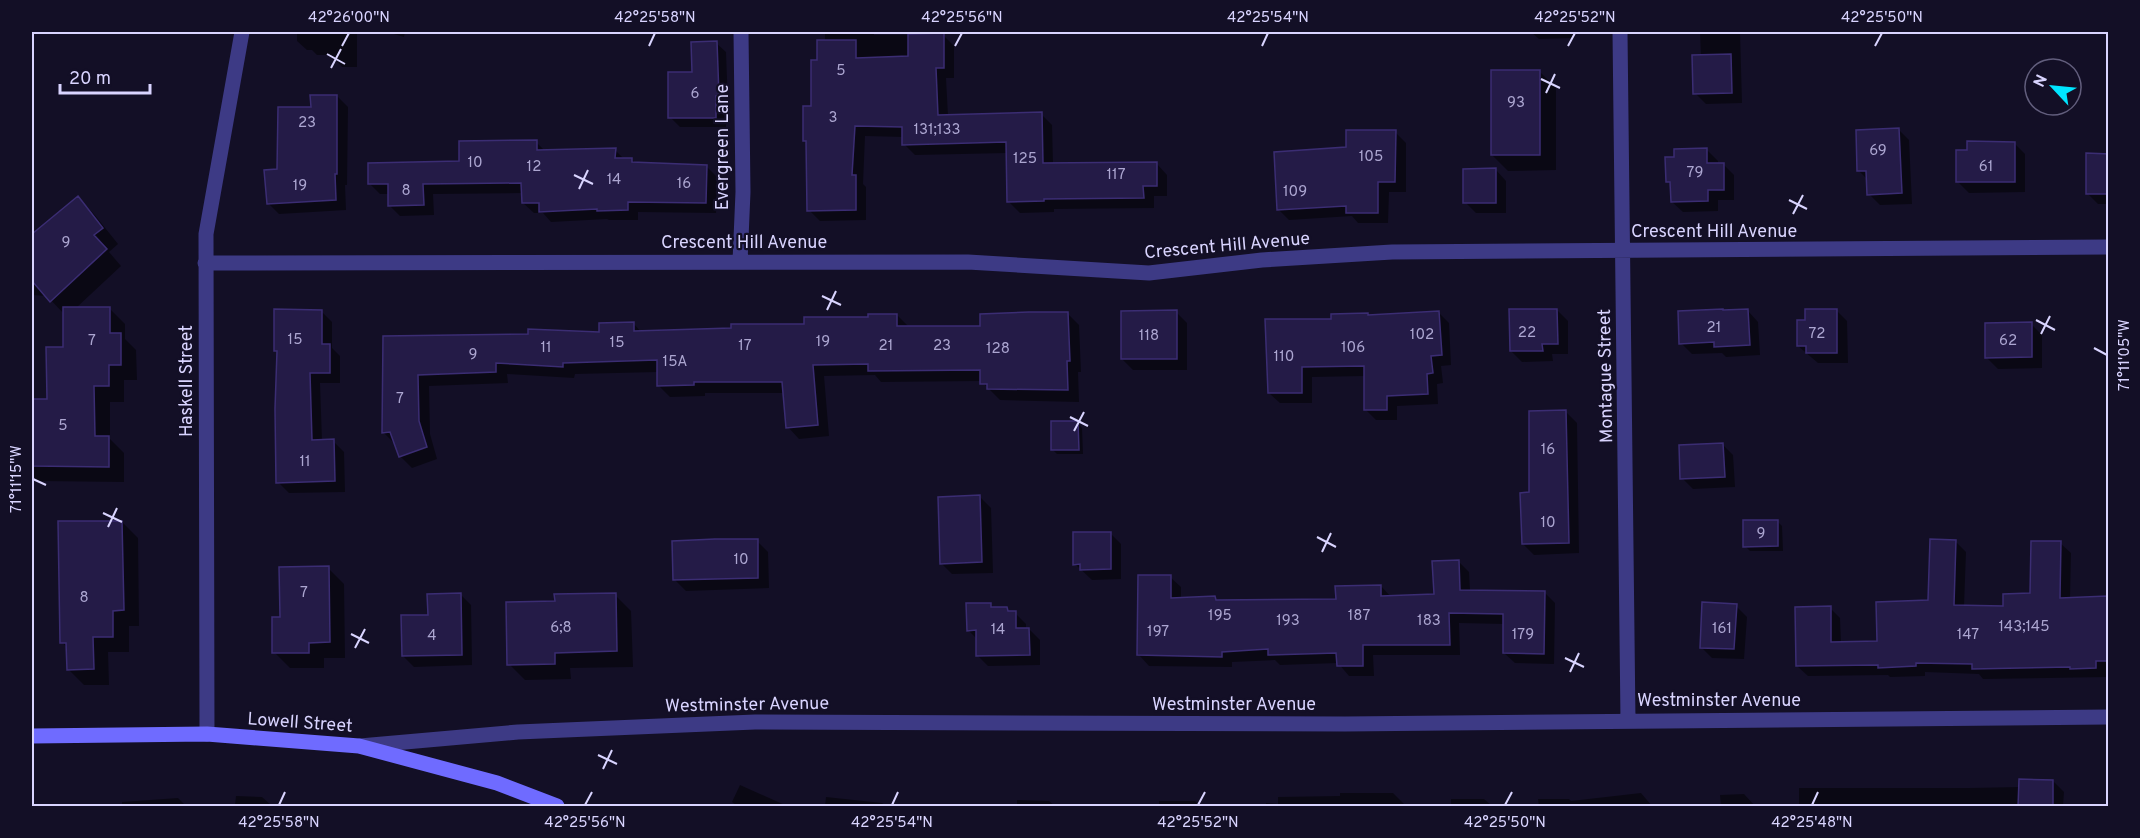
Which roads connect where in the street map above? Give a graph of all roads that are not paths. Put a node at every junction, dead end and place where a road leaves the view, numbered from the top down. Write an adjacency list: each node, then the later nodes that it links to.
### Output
1 (242, 32): 7 (street, Haskell Street)
2 (741, 32): 6 (street, Evergreen Lane)
3 (1620, 32): 5 (street, Montague Street)
4 (2109, 248): 5 (street, Crescent Hill Avenue)
5 (1623, 251): 6 (street, Crescent Hill Avenue); 9 (street, Montague Street)
6 (740, 262): 7 (street, Crescent Hill Avenue)
7 (205, 263): 10 (street, Haskell Street)
8 (2109, 717): 9 (street, Westminster Avenue)
9 (1628, 721): 12 (street, Westminster Avenue)
10 (207, 734): 11 (main road, Lowell Street); 12 (main road, Lowell Street)
11 (32, 736)
12 (359, 746): 13 (main road, Lowell Street)
13 (557, 807)

